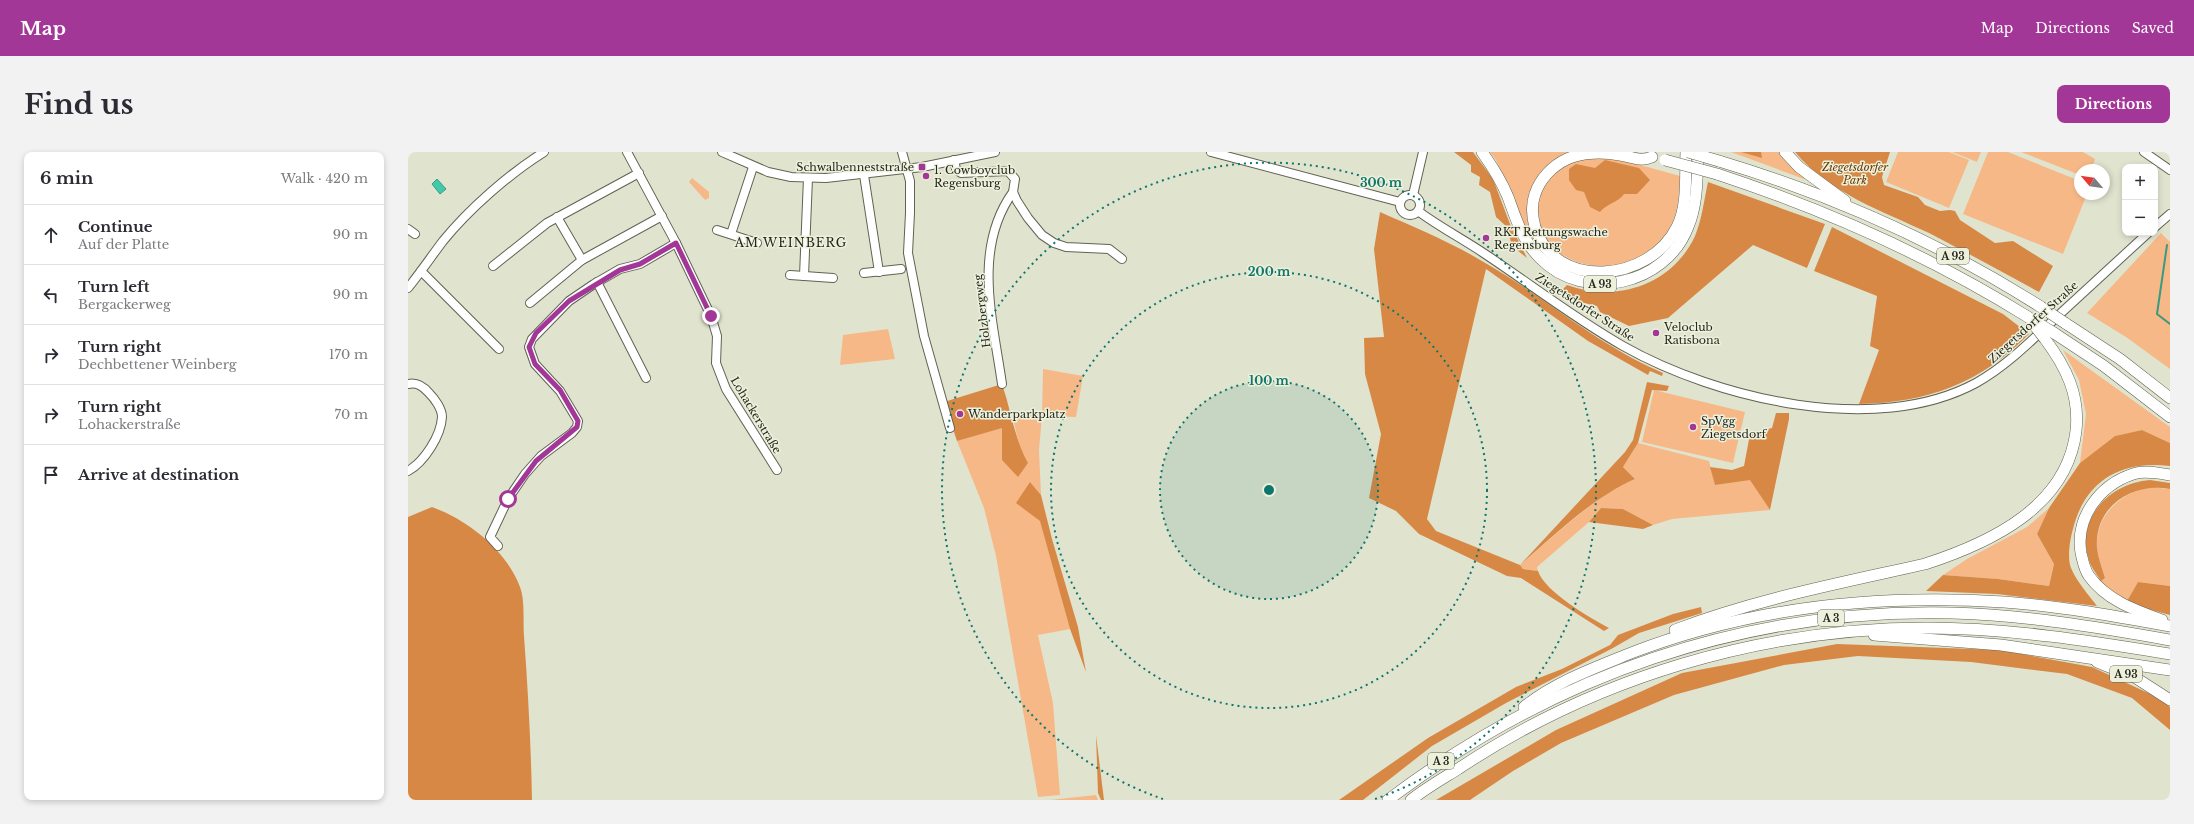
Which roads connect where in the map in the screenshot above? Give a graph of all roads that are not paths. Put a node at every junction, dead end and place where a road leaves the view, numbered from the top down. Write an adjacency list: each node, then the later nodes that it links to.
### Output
1 (544, 152): 42 (street)
2 (627, 152): 19 (street, Lohackerstraße)
3 (722, 152): 16 (street)
4 (902, 152): 17 (street)
5 (995, 152): 15 (street)
6 (1211, 152): 24 (street)
7 (1423, 152): 23 (street)
8 (1482, 152): 11 (highway, A 93)
9 (1633, 152): 14 (highway, A 93)
10 (1687, 152): 14 (highway, A 93); 26 (highway, A 93, bridge)
11 (1698, 152)
12 (1785, 152): 26 (highway, A 93)
13 (2144, 152): 18 (street)
14 (1652, 157): 51 (highway, A 93, bridge)
15 (954, 160): 17 (street); 22 (street)
16 (753, 167): 21 (street); 34 (street)
17 (906, 169): 20 (street); 59 (street)
18 (2170, 170)
19 (639, 173): 28 (street, Lohackerstraße); 29 (street)
20 (864, 175): 21 (street); 43 (street)
21 (808, 178): 46 (street)
22 (1013, 192): 38 (street); 56 (street, Holzbergweg)
23 (1413, 195): 24 (street); 25 (street)
24 (1400, 202): 25 (street)
25 (1418, 211): 35 (street, Ziegetsdorfer Straße)
26 (1862, 213): 57 (highway, A 93, bridge)
27 (2170, 214): 30 (street)
28 (662, 216): 36 (street, Lohackerstraße); 39 (street)
29 (557, 217): 39 (street); 40 (street)
30 (2158, 224)
31 (408, 229): 33 (street)
32 (717, 230): 34 (street)
33 (415, 234)
34 (731, 234): 37 (street)
35 (2145, 236)
36 (676, 243): 48 (street); 60 (street, Lohackerstraße)
37 (757, 243)
38 (1122, 258)
39 (582, 260): 50 (street)
40 (493, 266)
41 (901, 270): 43 (street)
42 (421, 272): 49 (street); 53 (street)
43 (879, 272): 44 (street)
44 (864, 273)
45 (790, 275): 46 (street)
46 (804, 276): 47 (street)
47 (833, 278)
48 (597, 282): 54 (street); 63 (street)
49 (408, 288)
50 (530, 303)
51 (2028, 317): 52 (highway, A 3, bridge)
52 (2049, 336): 58 (highway); 70 (highway, A 3)
53 (499, 349)
54 (646, 378)
55 (408, 384): 61 (street)
56 (1002, 384)
57 (2170, 398)
58 (2170, 417)
59 (950, 428)
60 (777, 470)
61 (408, 471)
62 (2170, 475): 64 (highway)
63 (498, 546)
64 (2170, 621)
65 (2170, 626): 70 (highway, A 3)
66 (1852, 631): 68 (highway, A 3); 69 (highway); 75 (highway, A 3)
67 (2170, 640): 73 (highway, A 3)
68 (2170, 654)
69 (2079, 655): 71 (highway); 72 (highway, A 93)
70 (1606, 663): 73 (highway, A 3)
71 (2170, 670)
72 (2170, 700)
73 (1508, 720): 74 (highway, A 3)
74 (1388, 800)
75 (1411, 800)

